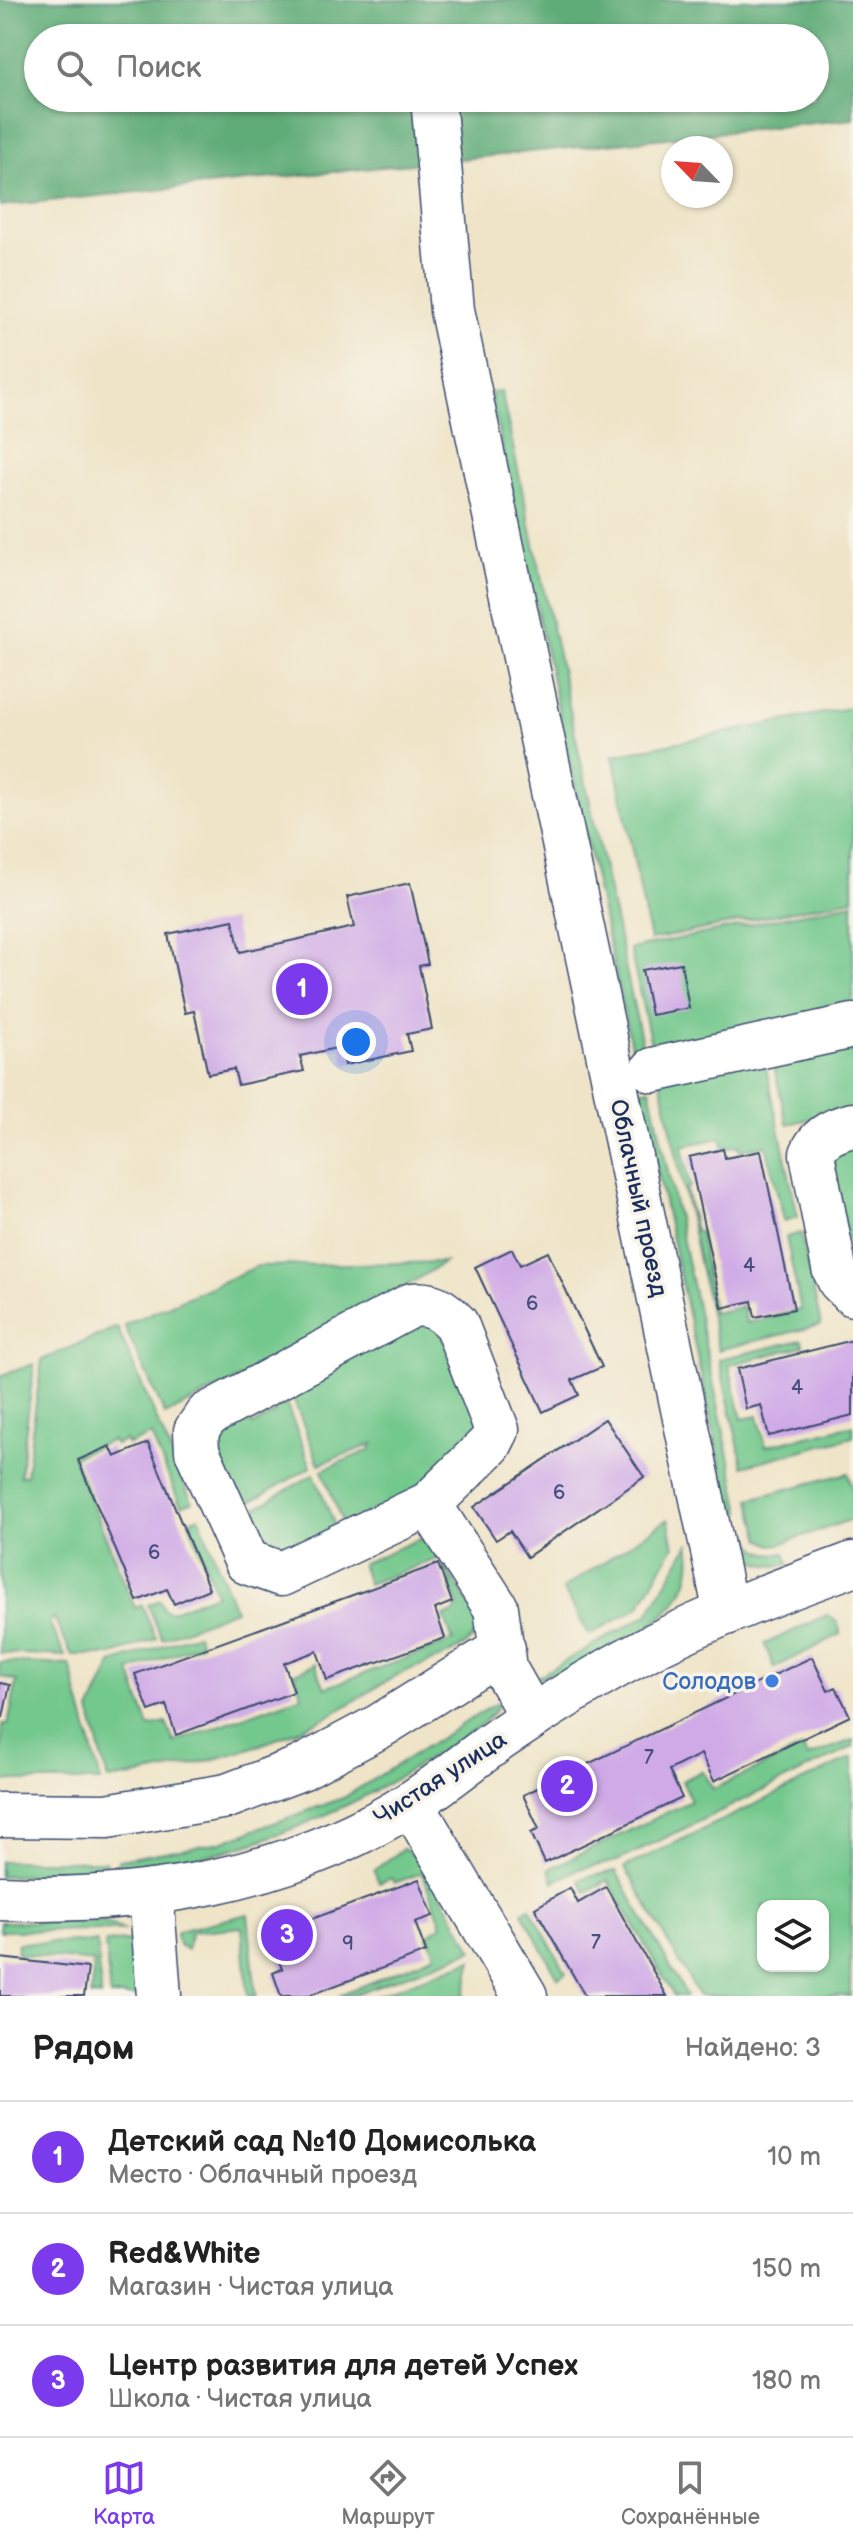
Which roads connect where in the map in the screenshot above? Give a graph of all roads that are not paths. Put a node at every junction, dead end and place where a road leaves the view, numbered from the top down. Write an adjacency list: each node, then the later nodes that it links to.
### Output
1 (434, 112): 8 (street, Облачный проезд)
2 (853, 1026): 3 (street)
3 (653, 1070)
4 (853, 1125): 5 (street)
5 (853, 1294)
6 (429, 1504): 6 (street); 9 (street)
7 (851, 1571): 8 (street, Чистая улица)
8 (726, 1613): 10 (street, Чистая улица)
9 (503, 1649): 10 (street); 12 (street)
10 (532, 1717): 11 (street, Чистая улица)
11 (411, 1803): 13 (street, Чистая улица); 16 (street)
12 (0, 1815)
13 (151, 1892): 14 (street, Чистая улица); 15 (street)
14 (0, 1898)
15 (159, 1996)
16 (525, 1996)

